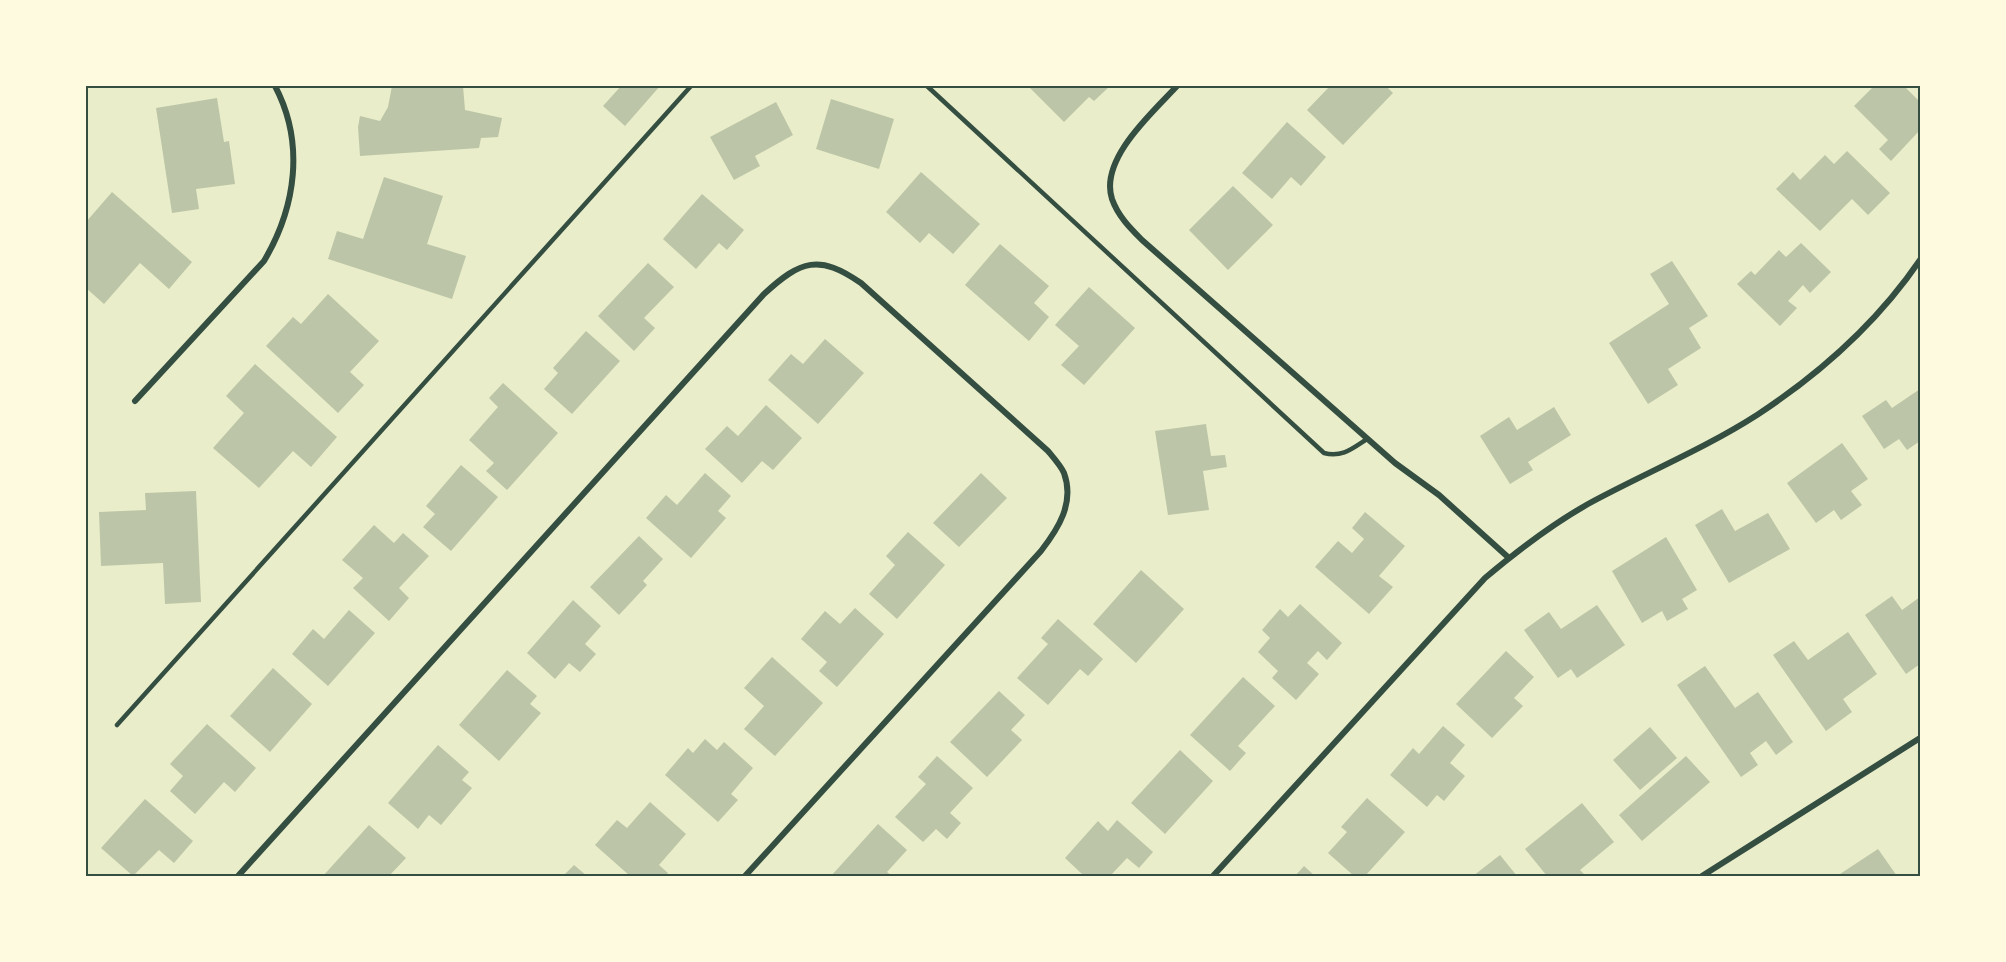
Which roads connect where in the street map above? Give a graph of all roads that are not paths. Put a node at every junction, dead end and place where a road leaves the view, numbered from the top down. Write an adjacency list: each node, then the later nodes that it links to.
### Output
1 (275, 86): 6 (street)
2 (691, 86): 9 (lane)
3 (927, 86): 7 (lane)
4 (1177, 86): 7 (street)
5 (1920, 260): 8 (street)
6 (135, 401)
7 (1367, 439): 8 (street)
8 (1509, 558): 13 (street)
9 (117, 725)
10 (1920, 738): 14 (street)
11 (238, 876): 12 (street)
12 (745, 876)
13 (1213, 876)
14 (1702, 876)

